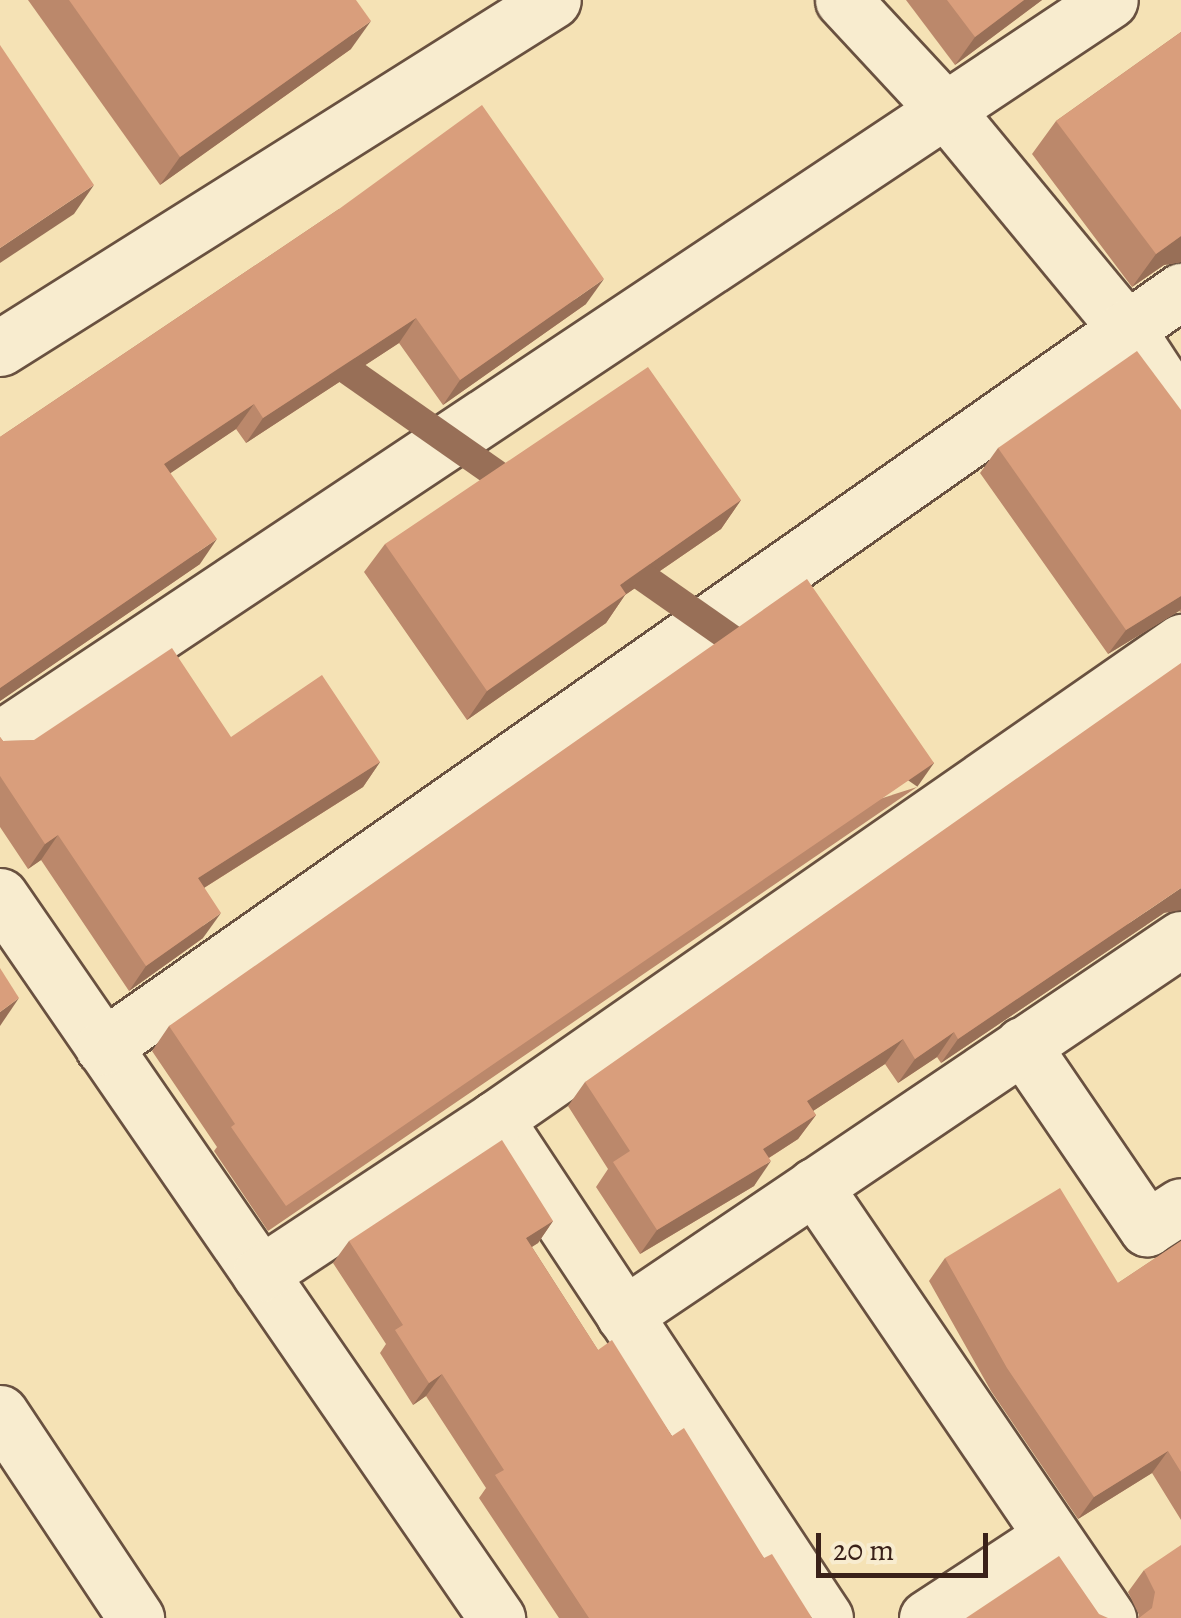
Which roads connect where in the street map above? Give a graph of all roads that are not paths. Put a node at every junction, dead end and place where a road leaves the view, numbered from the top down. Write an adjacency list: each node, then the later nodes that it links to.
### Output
1 (553, 0): 7 (street)
2 (843, 0): 4 (street)
3 (1110, 0): 4 (street)
4 (948, 113): 6 (street); 10 (street)
5 (1181, 291): 6 (street)
6 (1126, 328): 8 (street); 14 (street)
7 (0, 348)
8 (1181, 412)
9 (1181, 642): 15 (street)
10 (0, 739)
11 (0, 896): 14 (street)
12 (1181, 939): 13 (street)
13 (1022, 1045): 16 (street); 17 (street)
14 (103, 1047): 18 (street)
15 (495, 1119): 18 (street); 19 (street)
16 (814, 1186): 19 (street); 21 (street)
17 (1181, 1206)
18 (260, 1274): 23 (street)
19 (624, 1315): 24 (street)
20 (0, 1413): 22 (street)
21 (1052, 1536): 25 (street); 26 (street)
22 (136, 1618)
23 (497, 1618)
24 (824, 1618)
25 (928, 1618)
26 (1108, 1618)

